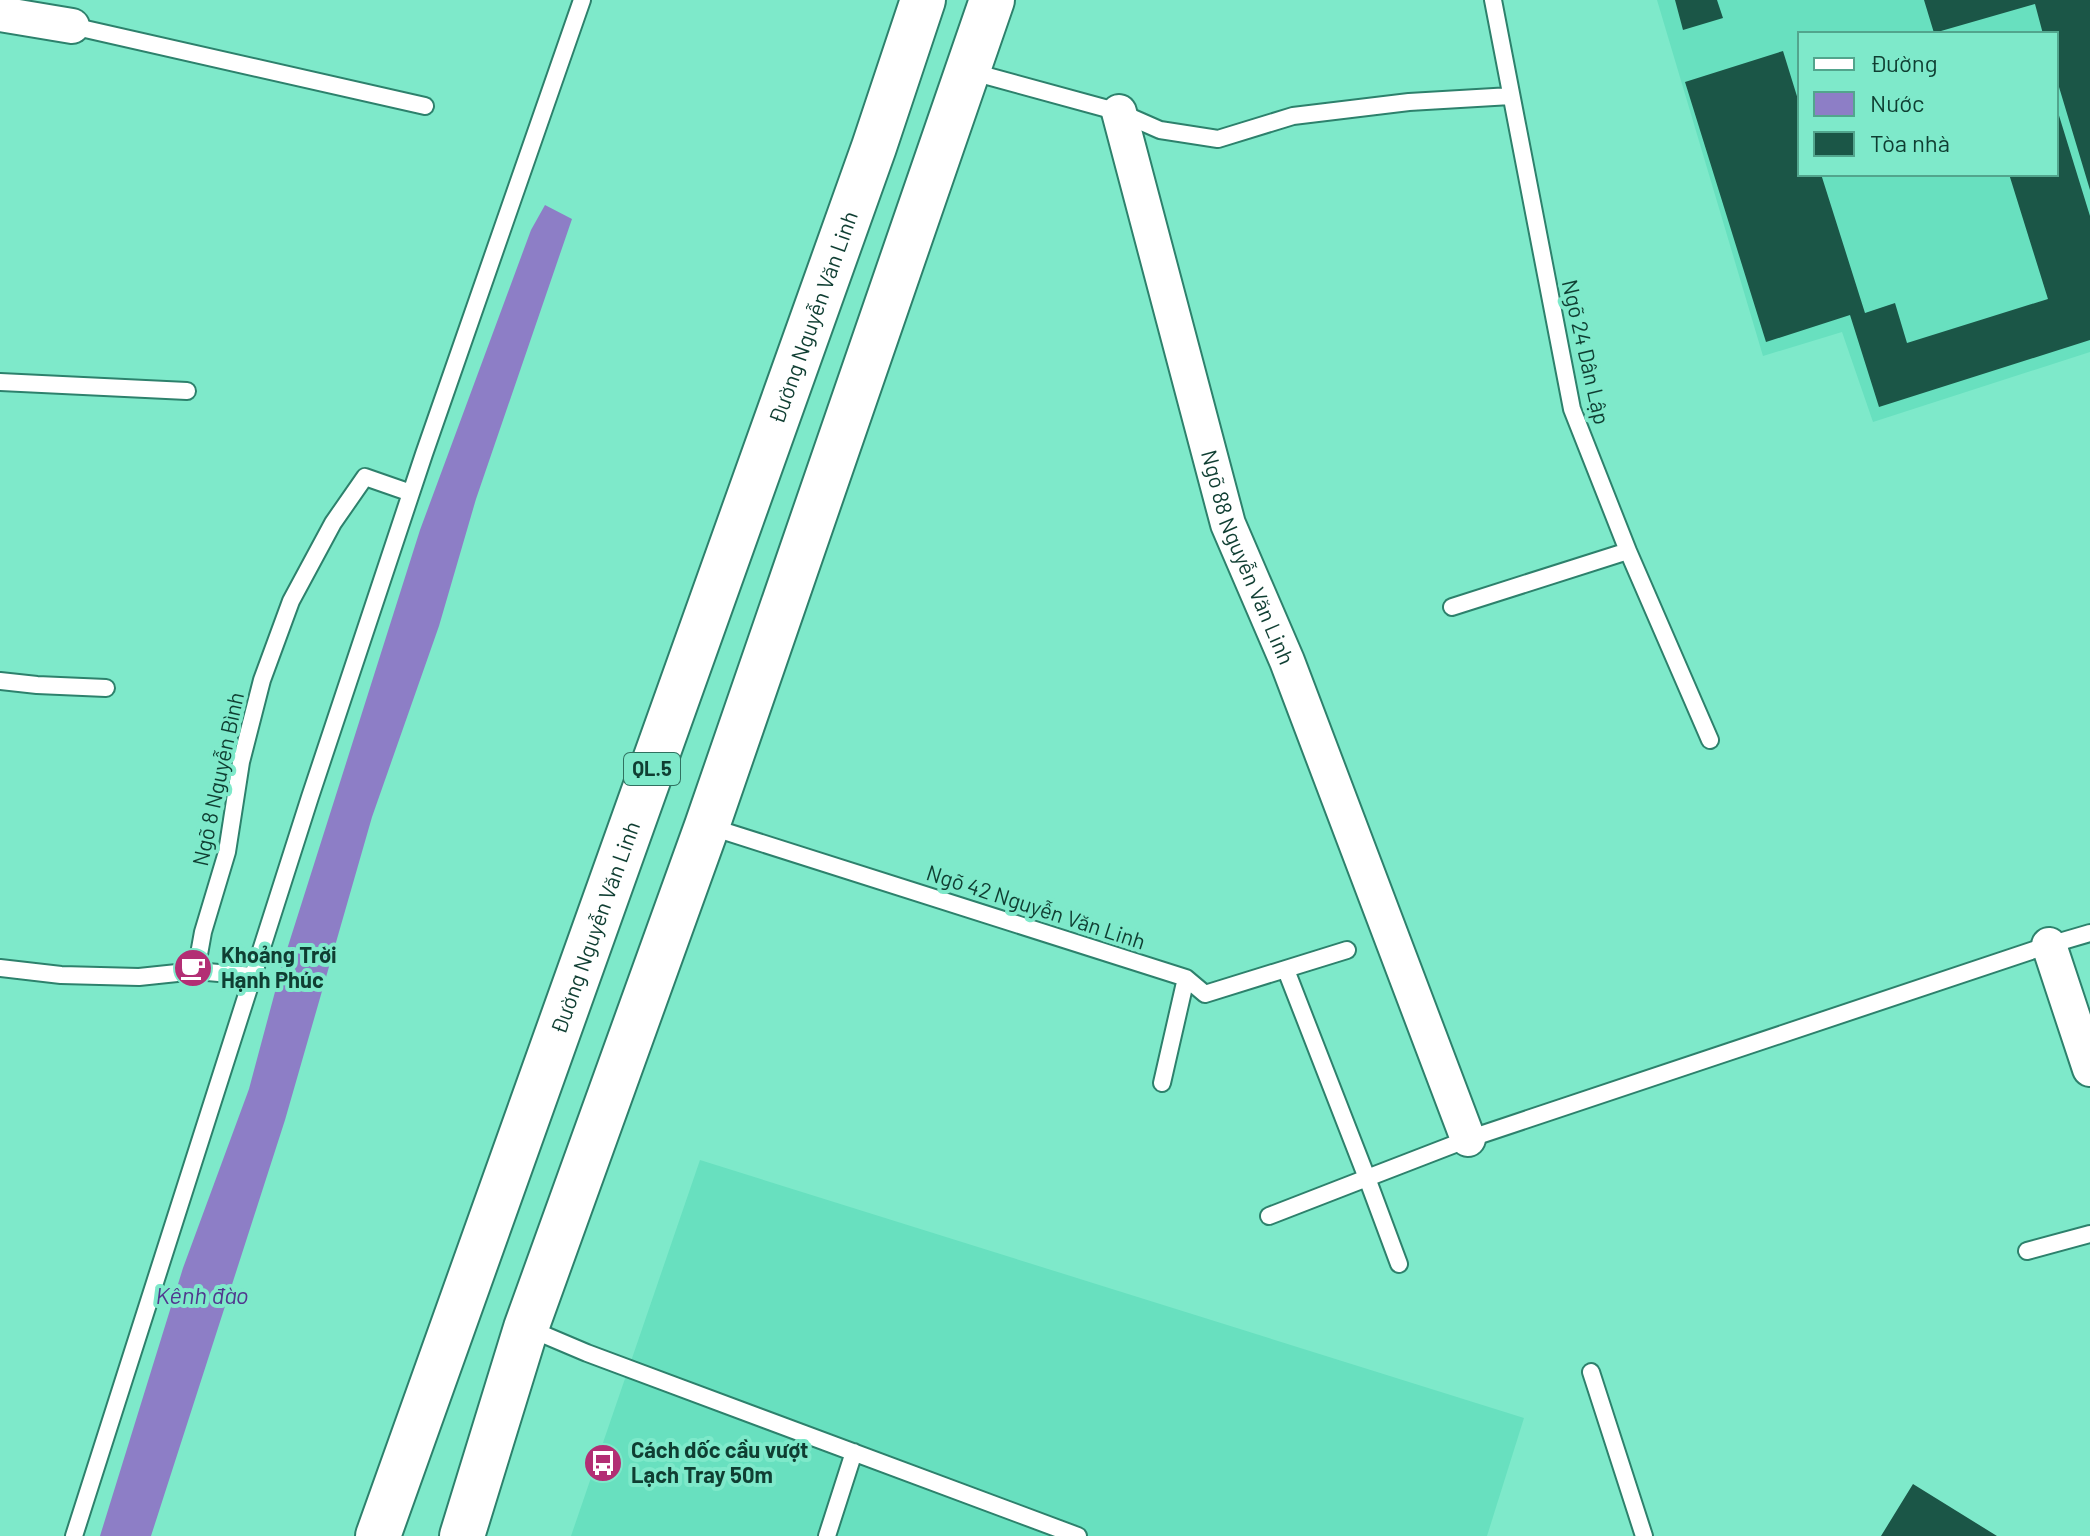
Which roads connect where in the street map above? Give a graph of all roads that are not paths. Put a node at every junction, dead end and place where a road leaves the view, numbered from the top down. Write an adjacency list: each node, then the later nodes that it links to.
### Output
1 (582, 0): 13 (lane)
2 (923, 0): 40 (highway, Đường Nguyễn Văn Linh / QL.5)
3 (992, 0): 7 (highway)
4 (1493, 0): 8 (lane, Ngõ 24 Dân Lập)
5 (0, 14): 6 (street)
6 (72, 26): 9 (lane)
7 (968, 71): 10 (lane); 19 (highway)
8 (1511, 96): 10 (lane); 14 (lane, Ngõ 24 Dân Lập)
9 (425, 106)
10 (1119, 112): 30 (street, Ngõ 88 Nguyễn Văn Linh)
11 (0, 382): 12 (lane)
12 (187, 391)
13 (411, 493): 25 (lane, Ngõ 8 Nguyễn Bình); 26 (lane)
14 (1628, 551): 15 (lane); 18 (lane, Ngõ 24 Dân Lập)
15 (1452, 607)
16 (0, 681): 17 (lane)
17 (106, 688)
18 (1710, 740)
19 (707, 826): 27 (lane, Ngõ 42 Nguyễn Văn Linh); 36 (highway)
20 (2090, 933): 21 (lane)
21 (2049, 945): 28 (street); 30 (lane)
22 (1347, 950): 24 (lane, Ngõ 42 Nguyễn Văn Linh)
23 (0, 968): 25 (lane)
24 (1286, 970): 27 (lane, Ngõ 42 Nguyễn Văn Linh); 31 (lane)
25 (196, 971): 26 (lane)
26 (253, 976): 39 (lane)
27 (1186, 978): 29 (lane)
28 (2090, 1069)
29 (1162, 1083)
30 (1468, 1139): 31 (lane)
31 (1367, 1178): 32 (lane); 35 (lane)
32 (1269, 1216)
33 (2090, 1234): 34 (lane)
34 (2027, 1251)
35 (1399, 1264)
36 (526, 1328): 38 (lane); 41 (highway)
37 (1591, 1372): 44 (lane)
38 (854, 1452): 42 (lane); 43 (lane)
39 (74, 1536)
40 (378, 1536)
41 (462, 1536)
42 (827, 1536)
43 (1078, 1536)
44 (1644, 1536)

